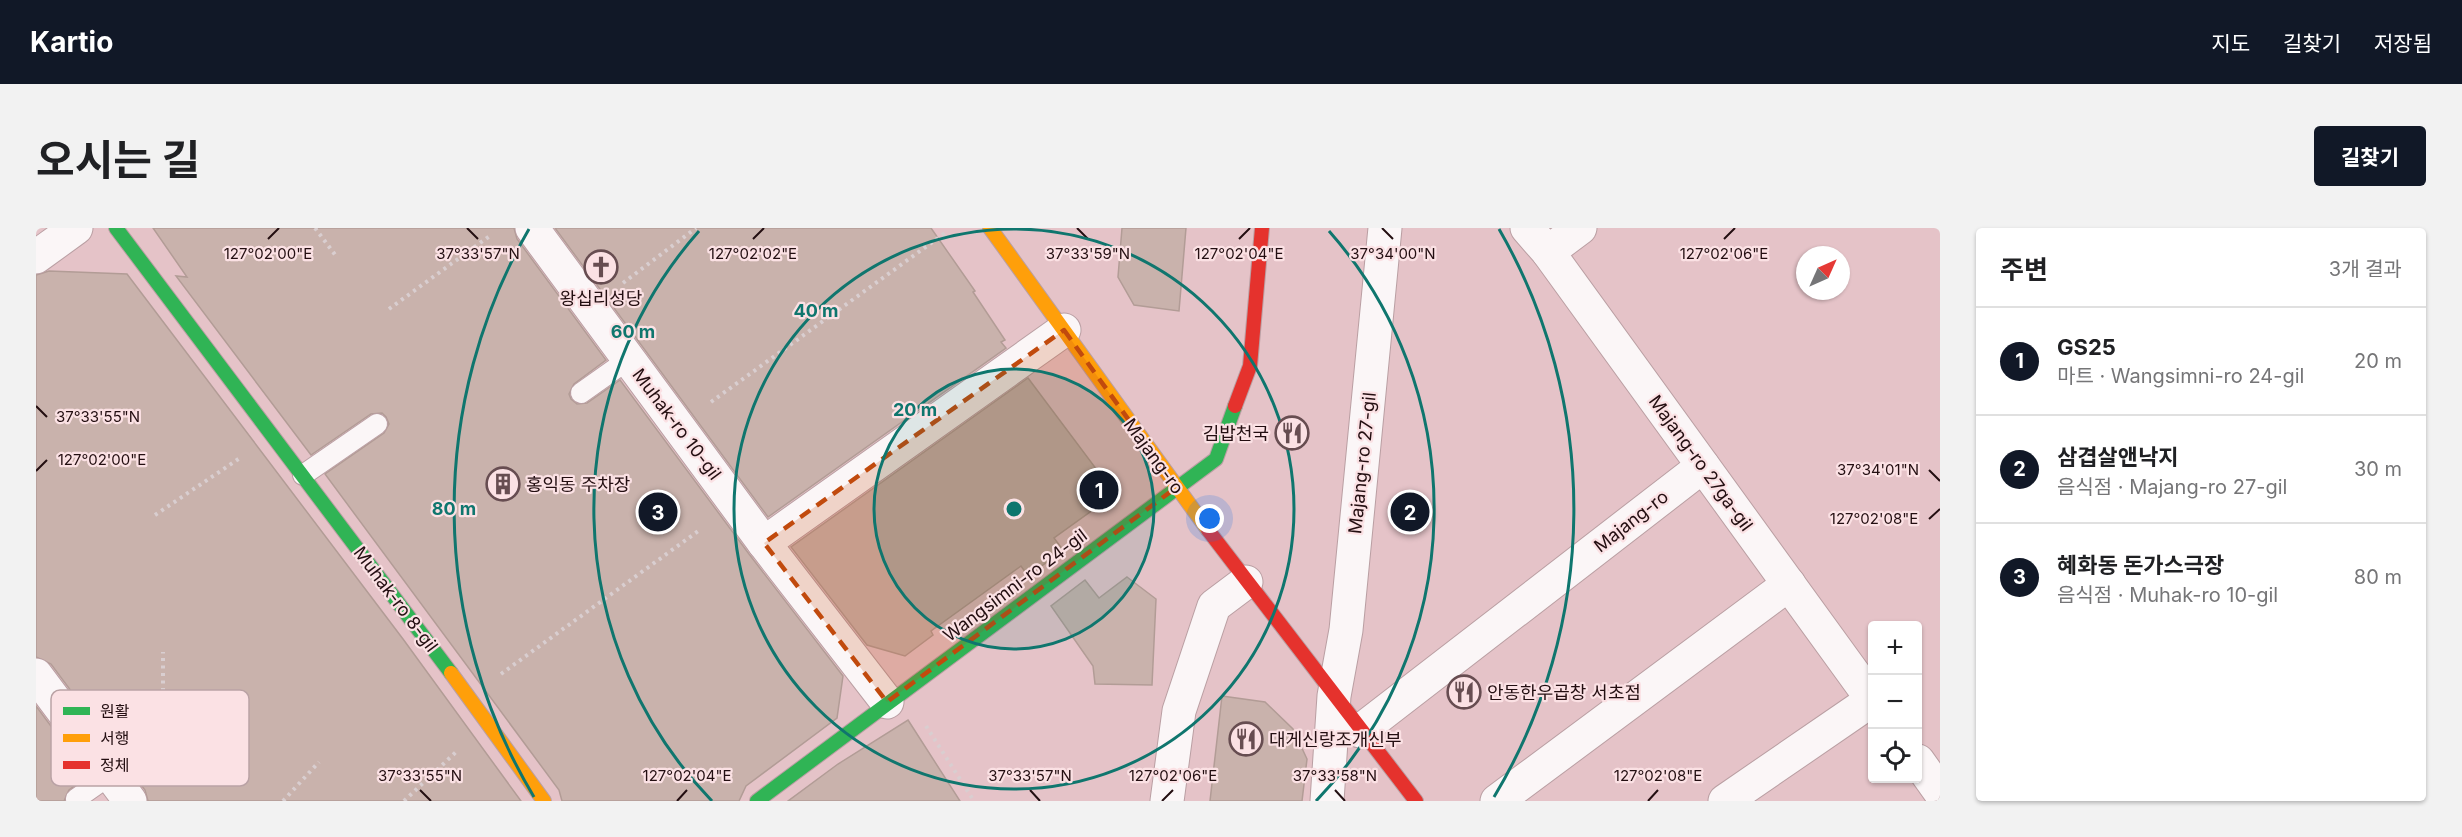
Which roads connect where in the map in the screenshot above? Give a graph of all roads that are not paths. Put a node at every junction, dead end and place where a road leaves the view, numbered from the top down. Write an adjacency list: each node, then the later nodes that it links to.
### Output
1 (76, 228): 9 (street)
2 (116, 228): 15 (street, Muhak-ro 8-gil)
3 (532, 228): 11 (street, Muhak-ro 10-gil)
4 (990, 228): 10 (street, Majang-ro)
5 (1262, 228): 16 (street, Wangsimni-ro 24-gil)
6 (1385, 228): 24 (street, Majang-ro 27-gil)
7 (1580, 228): 8 (street)
8 (1538, 240): 14 (street, Majang-ro 27ga-gil)
9 (36, 257)
10 (1064, 330): 16 (street, Majang-ro); 17 (street)
11 (629, 359): 12 (lane); 17 (street, Muhak-ro 10-gil)
12 (581, 393)
13 (377, 424): 15 (lane)
14 (1703, 466): 19 (street, Majang-ro 27ga-gil); 26 (street, Majang-ro)
15 (303, 475): 34 (street, Muhak-ro 8-gil)
16 (1177, 488): 18 (street, Majang-ro); 23 (street, Wangsimni-ro 24-gil)
17 (764, 543): 23 (street, Muhak-ro 10-gil)
18 (1246, 582): 24 (street, Majang-ro); 35 (street)
19 (1790, 584): 21 (street, Majang-ro 27ga-gil); 38 (street)
20 (36, 675): 22 (street)
21 (1868, 693)
22 (51, 695)
23 (895, 696): 32 (street, Wangsimni-ro 24-gil)
24 (1334, 696): 26 (street, Majang-ro); 36 (street)
25 (1868, 702): 39 (street)
26 (1360, 731): 37 (street, Majang-ro)
27 (1922, 768): 30 (street)
28 (94, 786): 31 (lane)
29 (118, 786): 33 (street)
30 (1940, 792)
31 (76, 799)
32 (761, 800)
33 (130, 801)
34 (544, 801)
35 (1167, 801)
36 (1328, 801)
37 (1416, 801)
38 (1497, 801)
39 (1725, 801)

